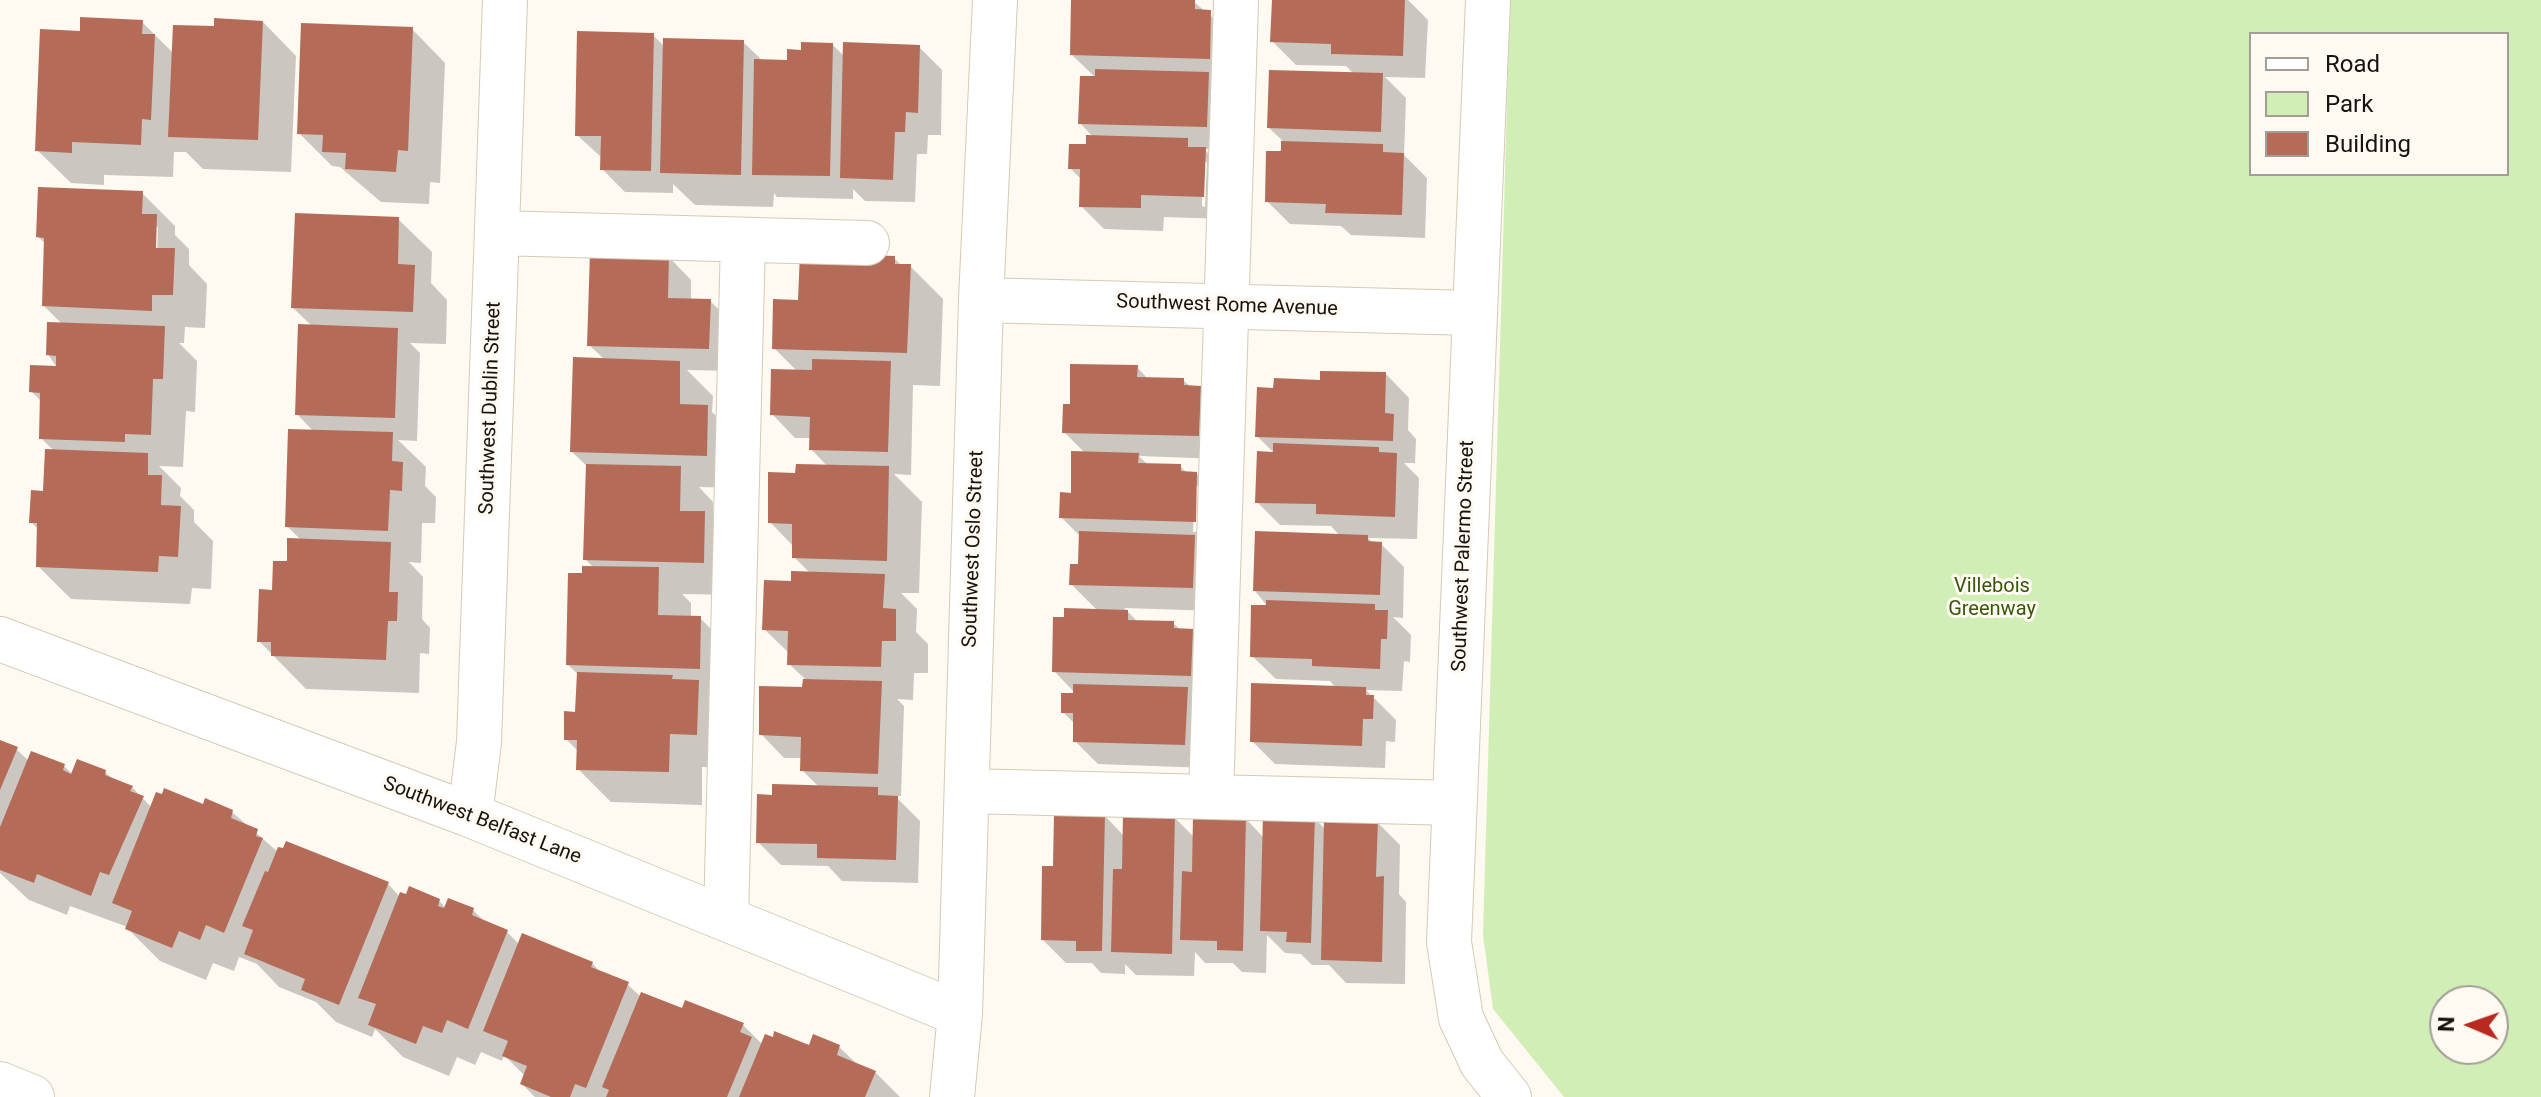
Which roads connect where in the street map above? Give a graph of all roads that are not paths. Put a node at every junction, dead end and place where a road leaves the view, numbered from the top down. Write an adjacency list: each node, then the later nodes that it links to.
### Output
1 (505, 0): 5 (street, Southwest Dublin Street)
2 (995, 0): 8 (street, Southwest Oslo Street)
3 (1236, 0): 9 (street)
4 (1488, 0): 10 (street, Southwest Palermo Street)
5 (497, 233): 6 (street); 15 (street, Southwest Dublin Street)
6 (743, 240): 7 (street); 16 (street)
7 (867, 243)
8 (981, 300): 9 (street, Southwest Rome Avenue); 12 (street, Southwest Oslo Street)
9 (1227, 306): 10 (street, Southwest Rome Avenue); 13 (street)
10 (1472, 313): 14 (street, Southwest Palermo Street)
11 (0, 639): 15 (street, Southwest Belfast Lane)
12 (967, 791): 13 (street); 17 (street, Southwest Oslo Street)
13 (1211, 797): 14 (street)
14 (1455, 803): 21 (street, Southwest Palermo Street)
15 (470, 815): 16 (street, Southwest Belfast Lane)
16 (726, 918): 17 (street, Southwest Belfast Lane)
17 (960, 1014): 20 (street, Southwest Oslo Street)
18 (0, 1084): 19 (street)
19 (32, 1097)
20 (952, 1097)
21 (1509, 1097)

